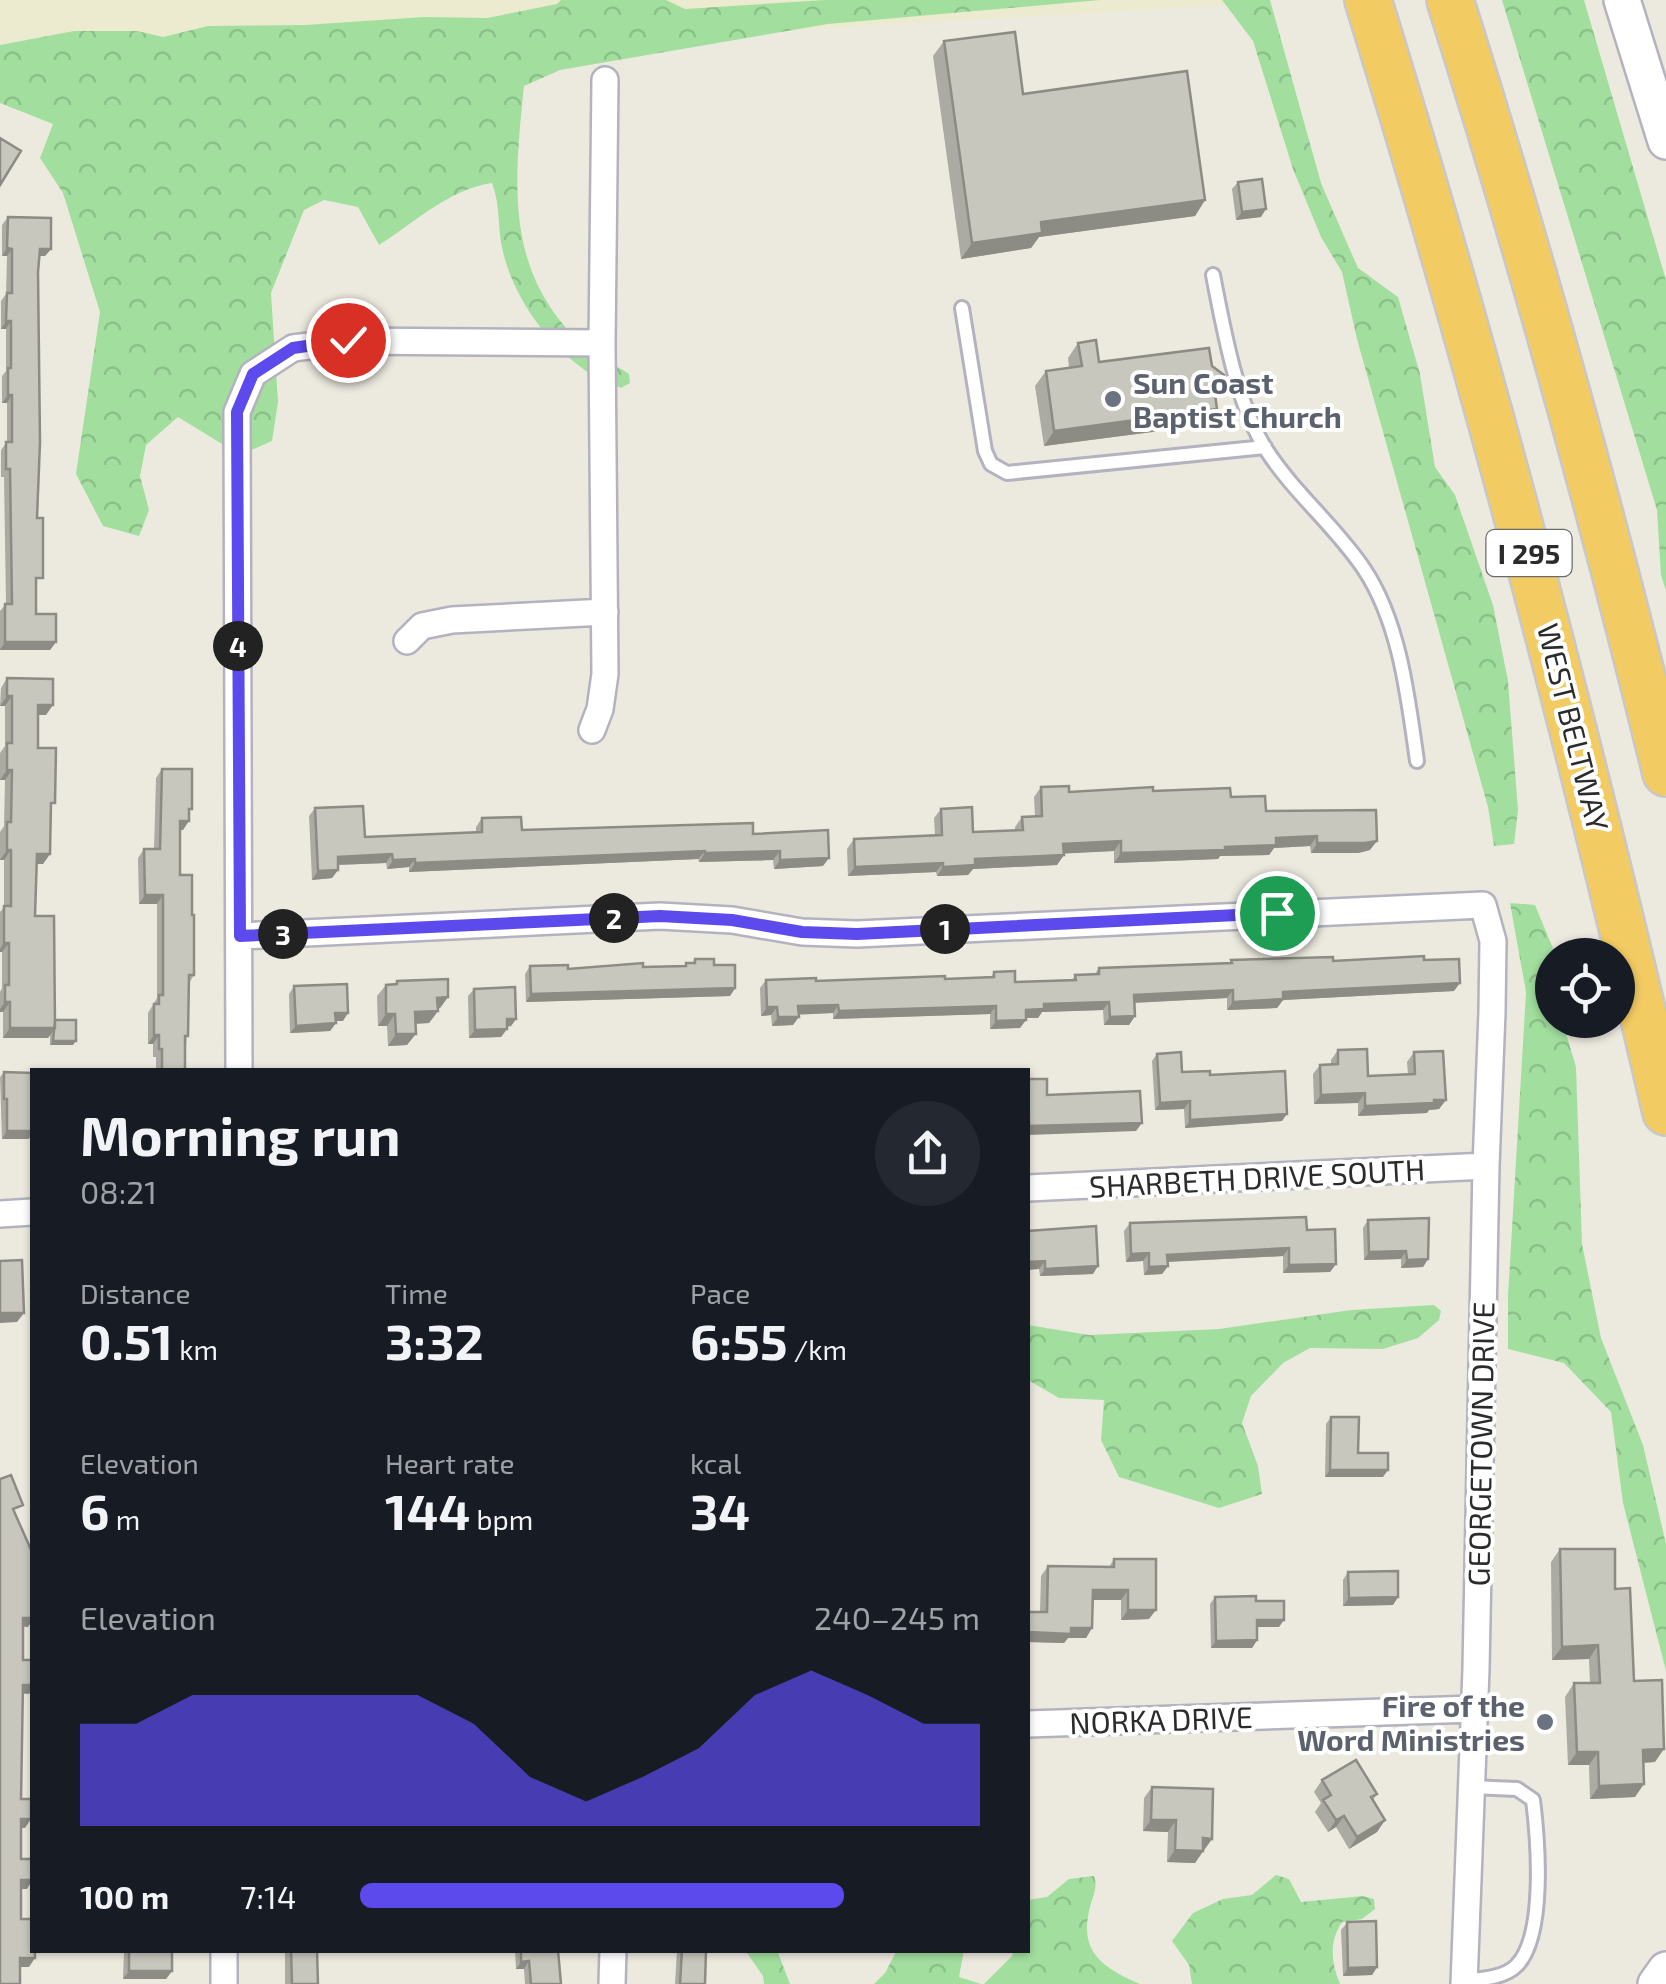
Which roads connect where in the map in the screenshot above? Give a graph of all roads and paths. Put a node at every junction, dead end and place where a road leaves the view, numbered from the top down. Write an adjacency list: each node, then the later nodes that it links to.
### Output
1 (1368, 0): 17 (highway, WEST BELTWAY / I 295)
2 (1450, 0): 14 (highway, I 295)
3 (1622, 0): 5 (street)
4 (605, 80): 8 (street)
5 (1666, 140)
6 (1213, 276): 9 (lane)
7 (962, 308): 9 (lane)
8 (602, 343): 10 (street); 15 (street)
9 (1265, 448): 13 (lane)
10 (604, 612): 11 (street); 12 (street)
11 (407, 641)
12 (592, 730)
13 (1417, 761)
14 (1666, 773)
15 (240, 936): 16 (street); 18 (street, GEORGETOWN DRIVE)
16 (239, 1068)
17 (1666, 1112)
18 (1486, 1166): 19 (street, SHARBETH DRIVE SOUTH); 22 (street, GEORGETOWN DRIVE)
19 (1030, 1188)
20 (30, 1212): 21 (street)
21 (0, 1214)
22 (1474, 1710): 23 (street, NORKA DRIVE); 24 (street, GEORGETOWN DRIVE)
23 (1030, 1724)
24 (1471, 1788): 28 (street, GEORGETOWN DRIVE); 28 (lane)
25 (224, 1953): 29 (street)
26 (613, 1953): 30 (street)
27 (1666, 1970): 31 (street)
28 (1464, 1983)
29 (224, 1984)
30 (612, 1984)
31 (1656, 1984)

